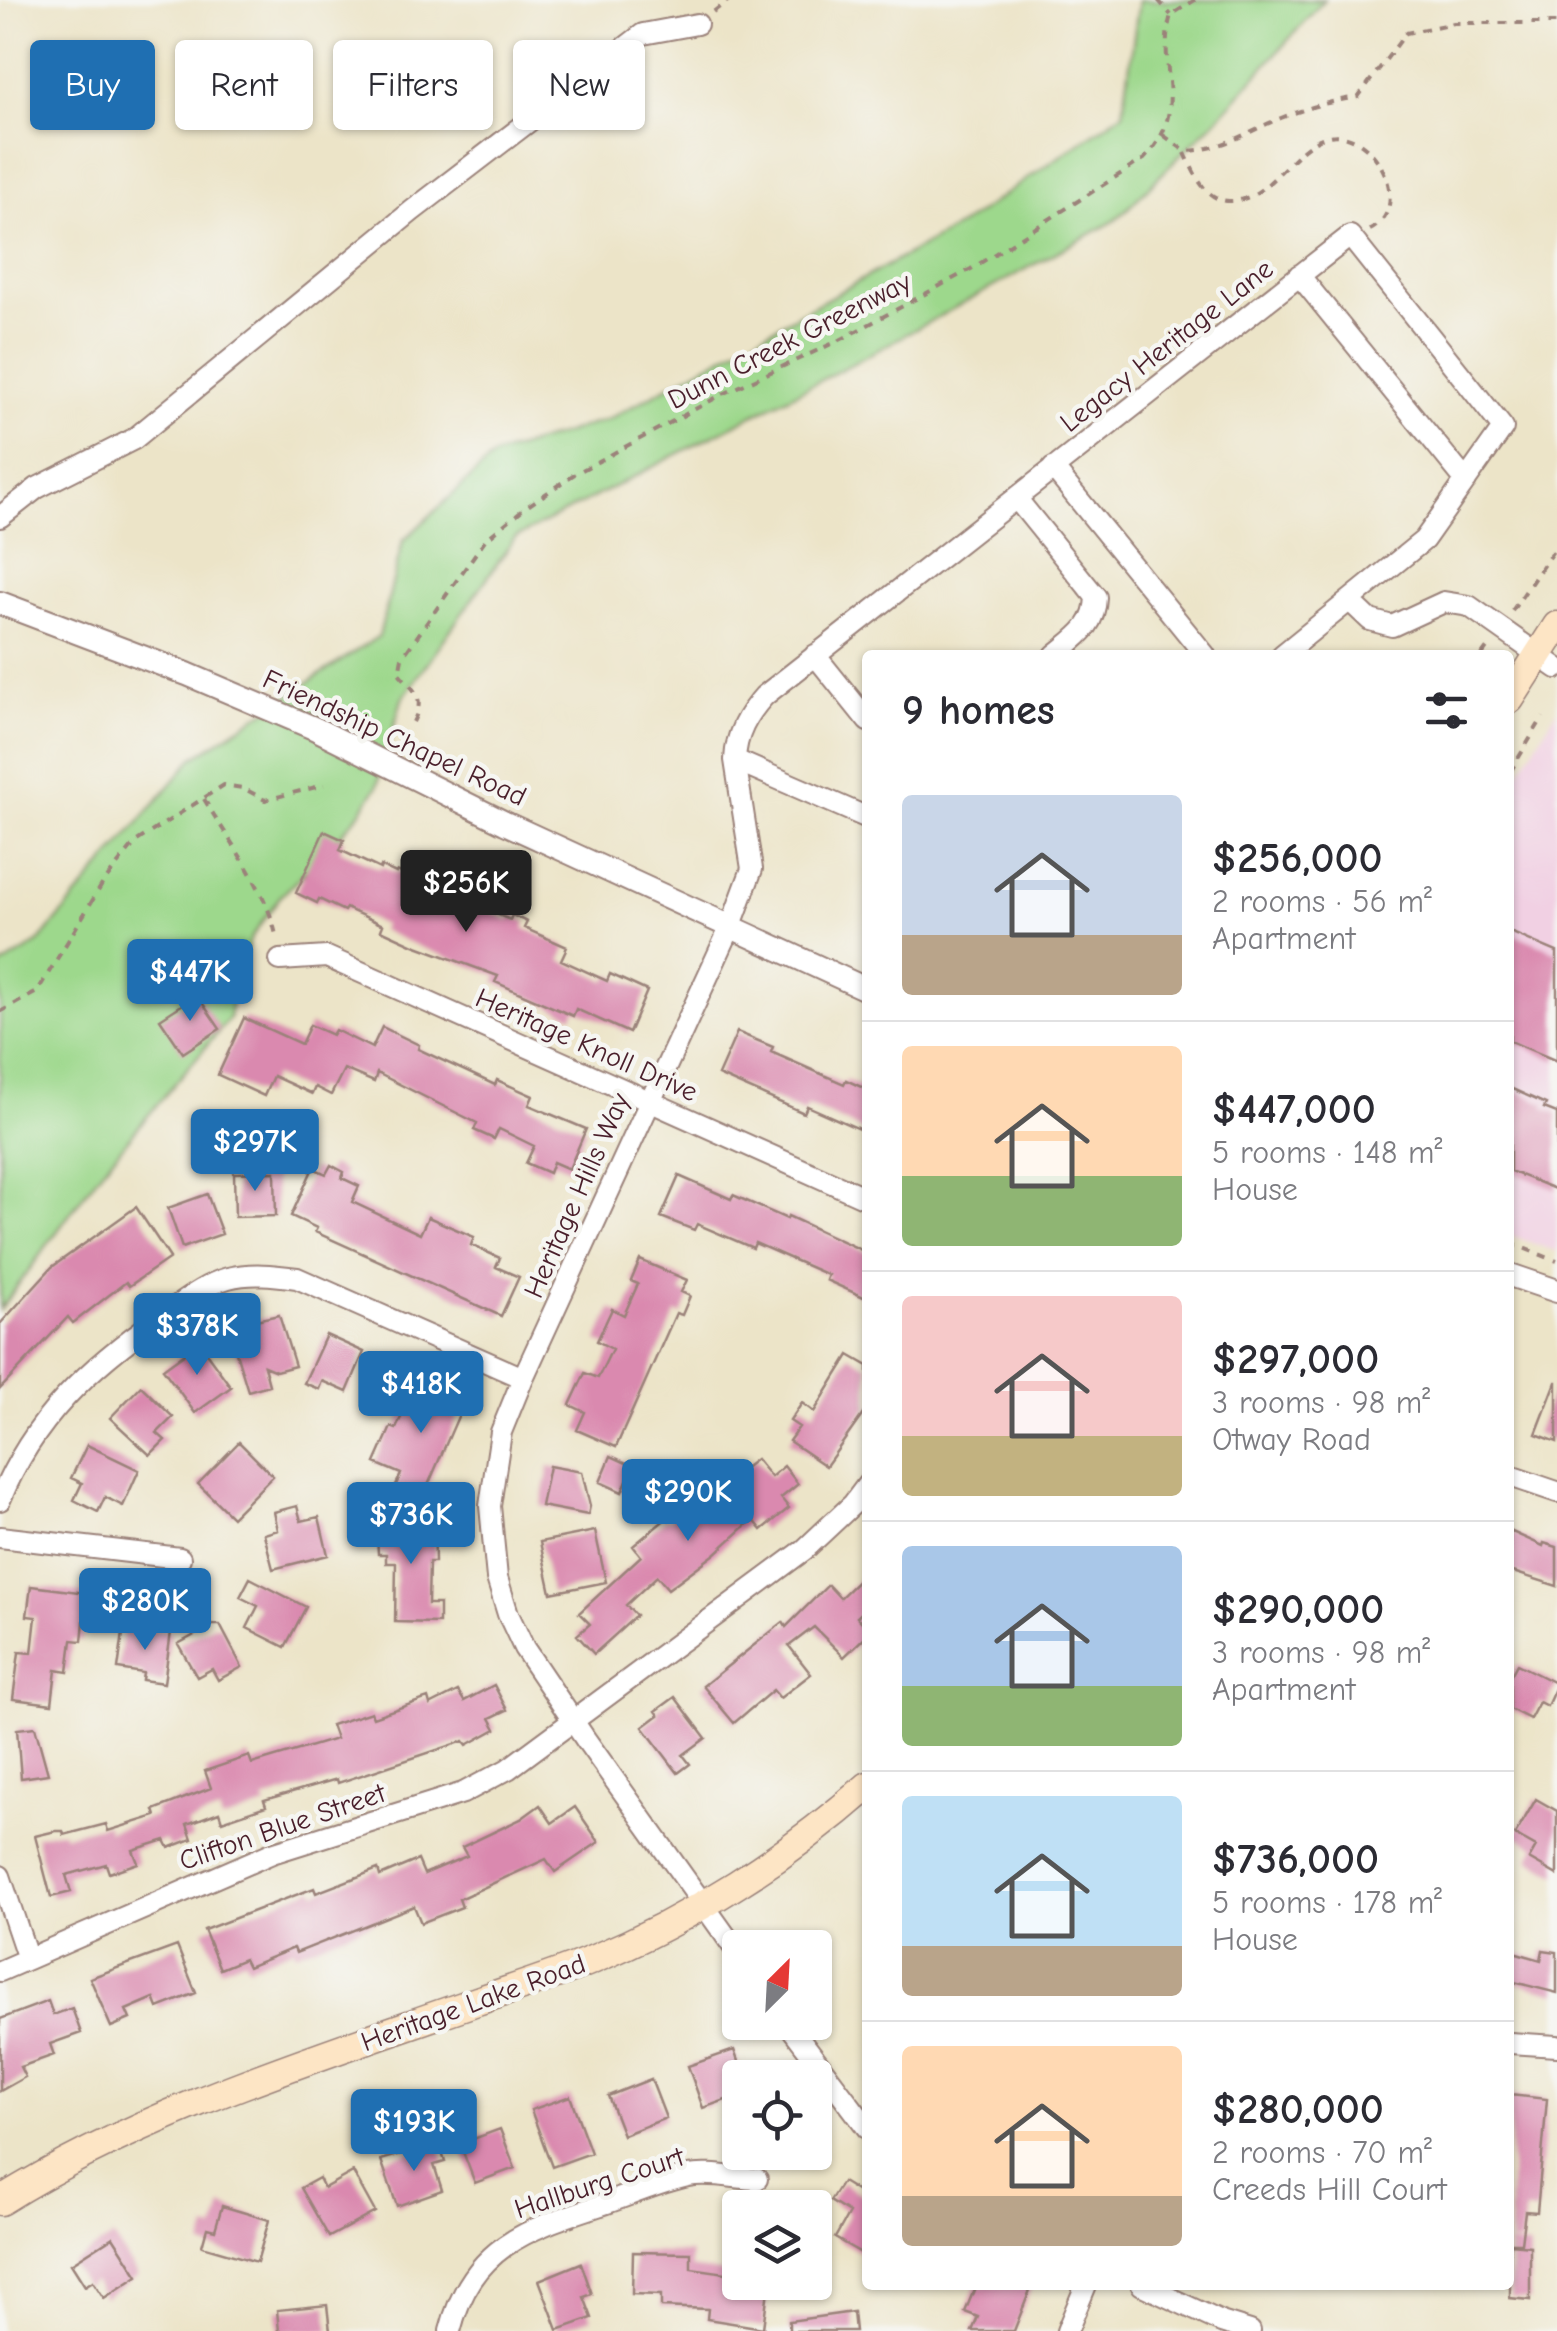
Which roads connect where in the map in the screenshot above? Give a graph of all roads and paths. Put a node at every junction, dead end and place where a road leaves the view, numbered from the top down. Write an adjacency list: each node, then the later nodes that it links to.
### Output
1 (1158, 0): 3 (path)
2 (1195, 0): 3 (path)
3 (1171, 16): 6 (path)
4 (1557, 23): 7 (path)
5 (696, 24): 13 (street)
6 (1164, 135): 7 (path); 27 (path, Dunn Creek Greenway)
7 (1185, 152): 8 (path)
8 (1356, 243): 9 (street, Legacy Heritage Lane); 11 (street)
9 (1299, 276): 10 (street, Legacy Heritage Lane); 11 (street)
10 (1054, 468): 12 (street, Legacy Heritage Lane); 20 (street)
11 (1466, 482): 15 (street)
12 (1016, 498): 19 (street); 22 (street, Legacy Heritage Lane)
13 (0, 517)
14 (1557, 544): 17 (path)
15 (1350, 601): 21 (street); 23 (street)
16 (0, 604): 33 (street, Friendship Chapel Road)
17 (1516, 604)
18 (1557, 626): 23 (main road)
19 (1061, 650)
20 (1201, 650)
21 (1288, 650)
22 (815, 655): 25 (street); 28 (street, Legacy Heritage Lane)
23 (1548, 662): 24 (main road)
24 (1514, 695)
25 (862, 714)
26 (1543, 717): 29 (path)
27 (414, 722)
28 (735, 760): 32 (street); 33 (street, Legacy Heritage Lane)
29 (1514, 765)
30 (324, 785): 31 (path)
31 (204, 799): 34 (path); 36 (path)
32 (862, 815)
33 (730, 928): 35 (street, Friendship Chapel Road); 37 (street, Heritage Hills Way)
34 (280, 960): 37 (street, Heritage Knoll Drive)
35 (862, 987)
36 (0, 1012)
37 (648, 1101): 38 (street, Heritage Knoll Drive); 43 (street, Heritage Hills Way)
38 (862, 1196)
39 (1514, 1245): 40 (path)
40 (1557, 1261)
41 (1514, 1276): 42 (street)
42 (1557, 1291)
43 (523, 1378): 47 (street); 50 (street, Heritage Hills Way)
44 (1514, 1477): 46 (street)
45 (862, 1492): 50 (street)
46 (1557, 1492)
47 (0, 1500)
48 (0, 1537): 49 (street)
49 (180, 1558)
50 (573, 1720): 53 (street, Heritage Hills Way); 55 (street, Clifton Blue Street)
51 (862, 1791): 53 (main road, Heritage Lake Road)
52 (0, 1876): 55 (street)
53 (702, 1903): 54 (street, Heritage Hills Way); 62 (main road, Heritage Lake Road)
54 (722, 1931)
55 (27, 1956): 56 (street, Clifton Blue Street)
56 (0, 1970)
57 (801, 2040): 60 (street)
58 (1514, 2043): 59 (street)
59 (1557, 2046)
60 (862, 2121)
61 (757, 2179): 65 (street, Hallburg Court)
62 (0, 2201)
63 (1084, 2290): 66 (street)
64 (1153, 2290): 67 (street)
65 (450, 2331)
66 (1067, 2331)
67 (1250, 2331)

